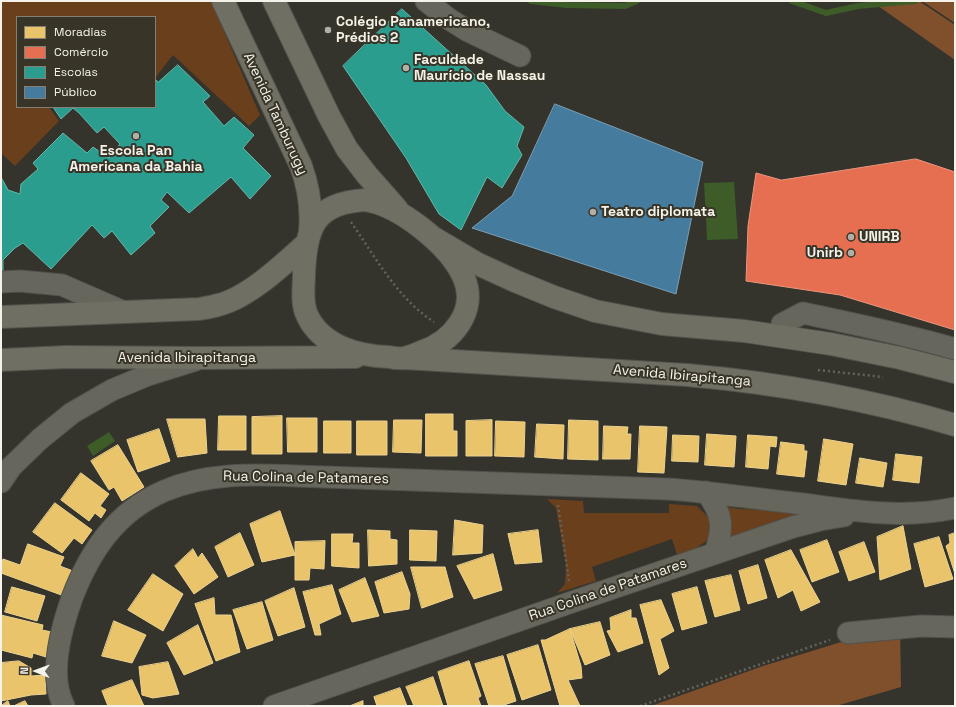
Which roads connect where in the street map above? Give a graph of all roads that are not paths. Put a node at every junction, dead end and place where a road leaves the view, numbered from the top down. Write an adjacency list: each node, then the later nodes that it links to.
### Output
1 (223, 1): 6 (main road, Avenida Tamburugy)
2 (274, 1): 5 (main road)
3 (426, 1): 4 (street)
4 (520, 56)
5 (400, 212): 6 (main road); 7 (main road)
6 (308, 237): 9 (main road); 13 (main road, Avenida Tamburugy)
7 (434, 238): 11 (main road); 15 (main road)
8 (1, 282): 9 (street)
9 (124, 312): 10 (main road)
10 (1, 317)
11 (780, 336): 12 (street); 17 (main road)
12 (955, 349)
13 (372, 357): 14 (main road, Avenida Ibirapitanga); 15 (main road, Avenida Ibirapitanga)
14 (203, 358): 16 (main road, Avenida Ibirapitanga); 19 (street)
15 (404, 358): 18 (main road, Avenida Ibirapitanga)
16 (1, 360)
17 (955, 372)
18 (955, 425)
19 (1, 482)
20 (706, 492): 22 (street, Rua Colina de Patamares); 23 (street); 26 (street, Rua Colina de Patamares)
21 (955, 508): 22 (street, Rua Colina de Patamares)
22 (868, 513): 23 (street, Rua Colina de Patamares)
23 (715, 553): 27 (street, Rua Colina de Patamares)
24 (955, 627): 25 (street)
25 (848, 633)
26 (64, 706)
27 (274, 706)

